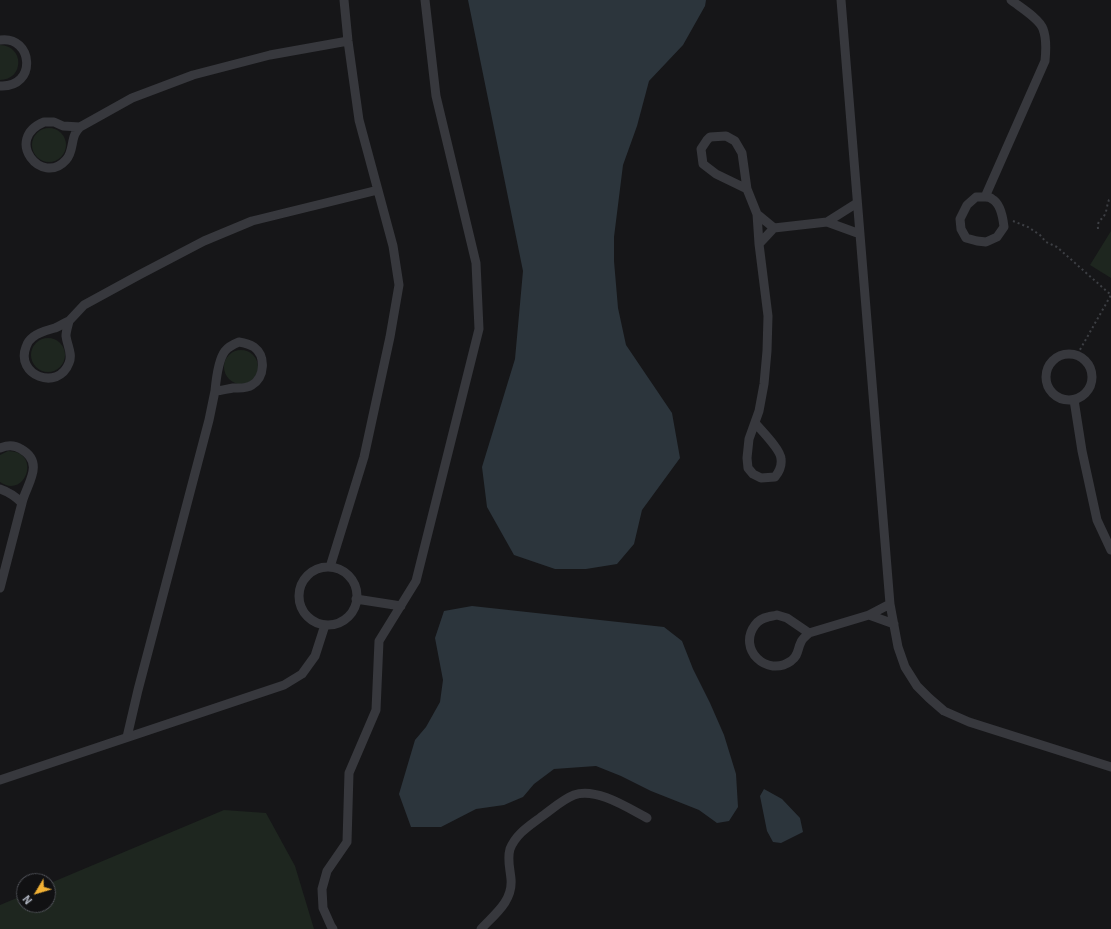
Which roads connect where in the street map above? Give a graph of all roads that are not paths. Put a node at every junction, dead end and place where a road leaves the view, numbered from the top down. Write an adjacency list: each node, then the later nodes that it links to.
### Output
1 (344, 0): 6 (street)
2 (425, 0): 30 (street)
3 (841, 0): 12 (street)
4 (1011, 0): 11 (street)
5 (0, 40): 7 (street)
6 (348, 40): 8 (street); 10 (street)
7 (0, 86)
8 (80, 127): 8 (street)
9 (747, 189): 9 (street); 13 (street)
10 (378, 190): 18 (street); 26 (street)
11 (985, 196): 11 (street)
12 (857, 204): 14 (street); 16 (street)
13 (757, 214): 15 (street); 17 (street)
14 (827, 222): 15 (street); 16 (street)
15 (774, 228): 17 (street)
16 (860, 234): 29 (street)
17 (759, 244): 21 (street)
18 (69, 321): 18 (street)
19 (215, 392): 19 (street); 35 (street)
20 (1074, 400): 20 (street); 25 (street)
21 (755, 423): 21 (street)
22 (0, 448): 24 (street)
23 (0, 490): 24 (street)
24 (22, 503): 27 (street)
25 (1111, 550)
26 (330, 567): 28 (street); 33 (street)
27 (0, 588)
28 (356, 599): 30 (street); 33 (street)
29 (890, 604): 31 (street); 32 (street)
30 (401, 606): 39 (street)
31 (869, 615): 32 (street); 34 (street)
32 (894, 624): 36 (street)
33 (325, 625): 35 (street)
34 (808, 633): 34 (street)
35 (127, 737): 37 (street)
36 (1111, 767)
37 (0, 780)
38 (647, 818): 40 (street)
39 (333, 929)
40 (481, 929)

